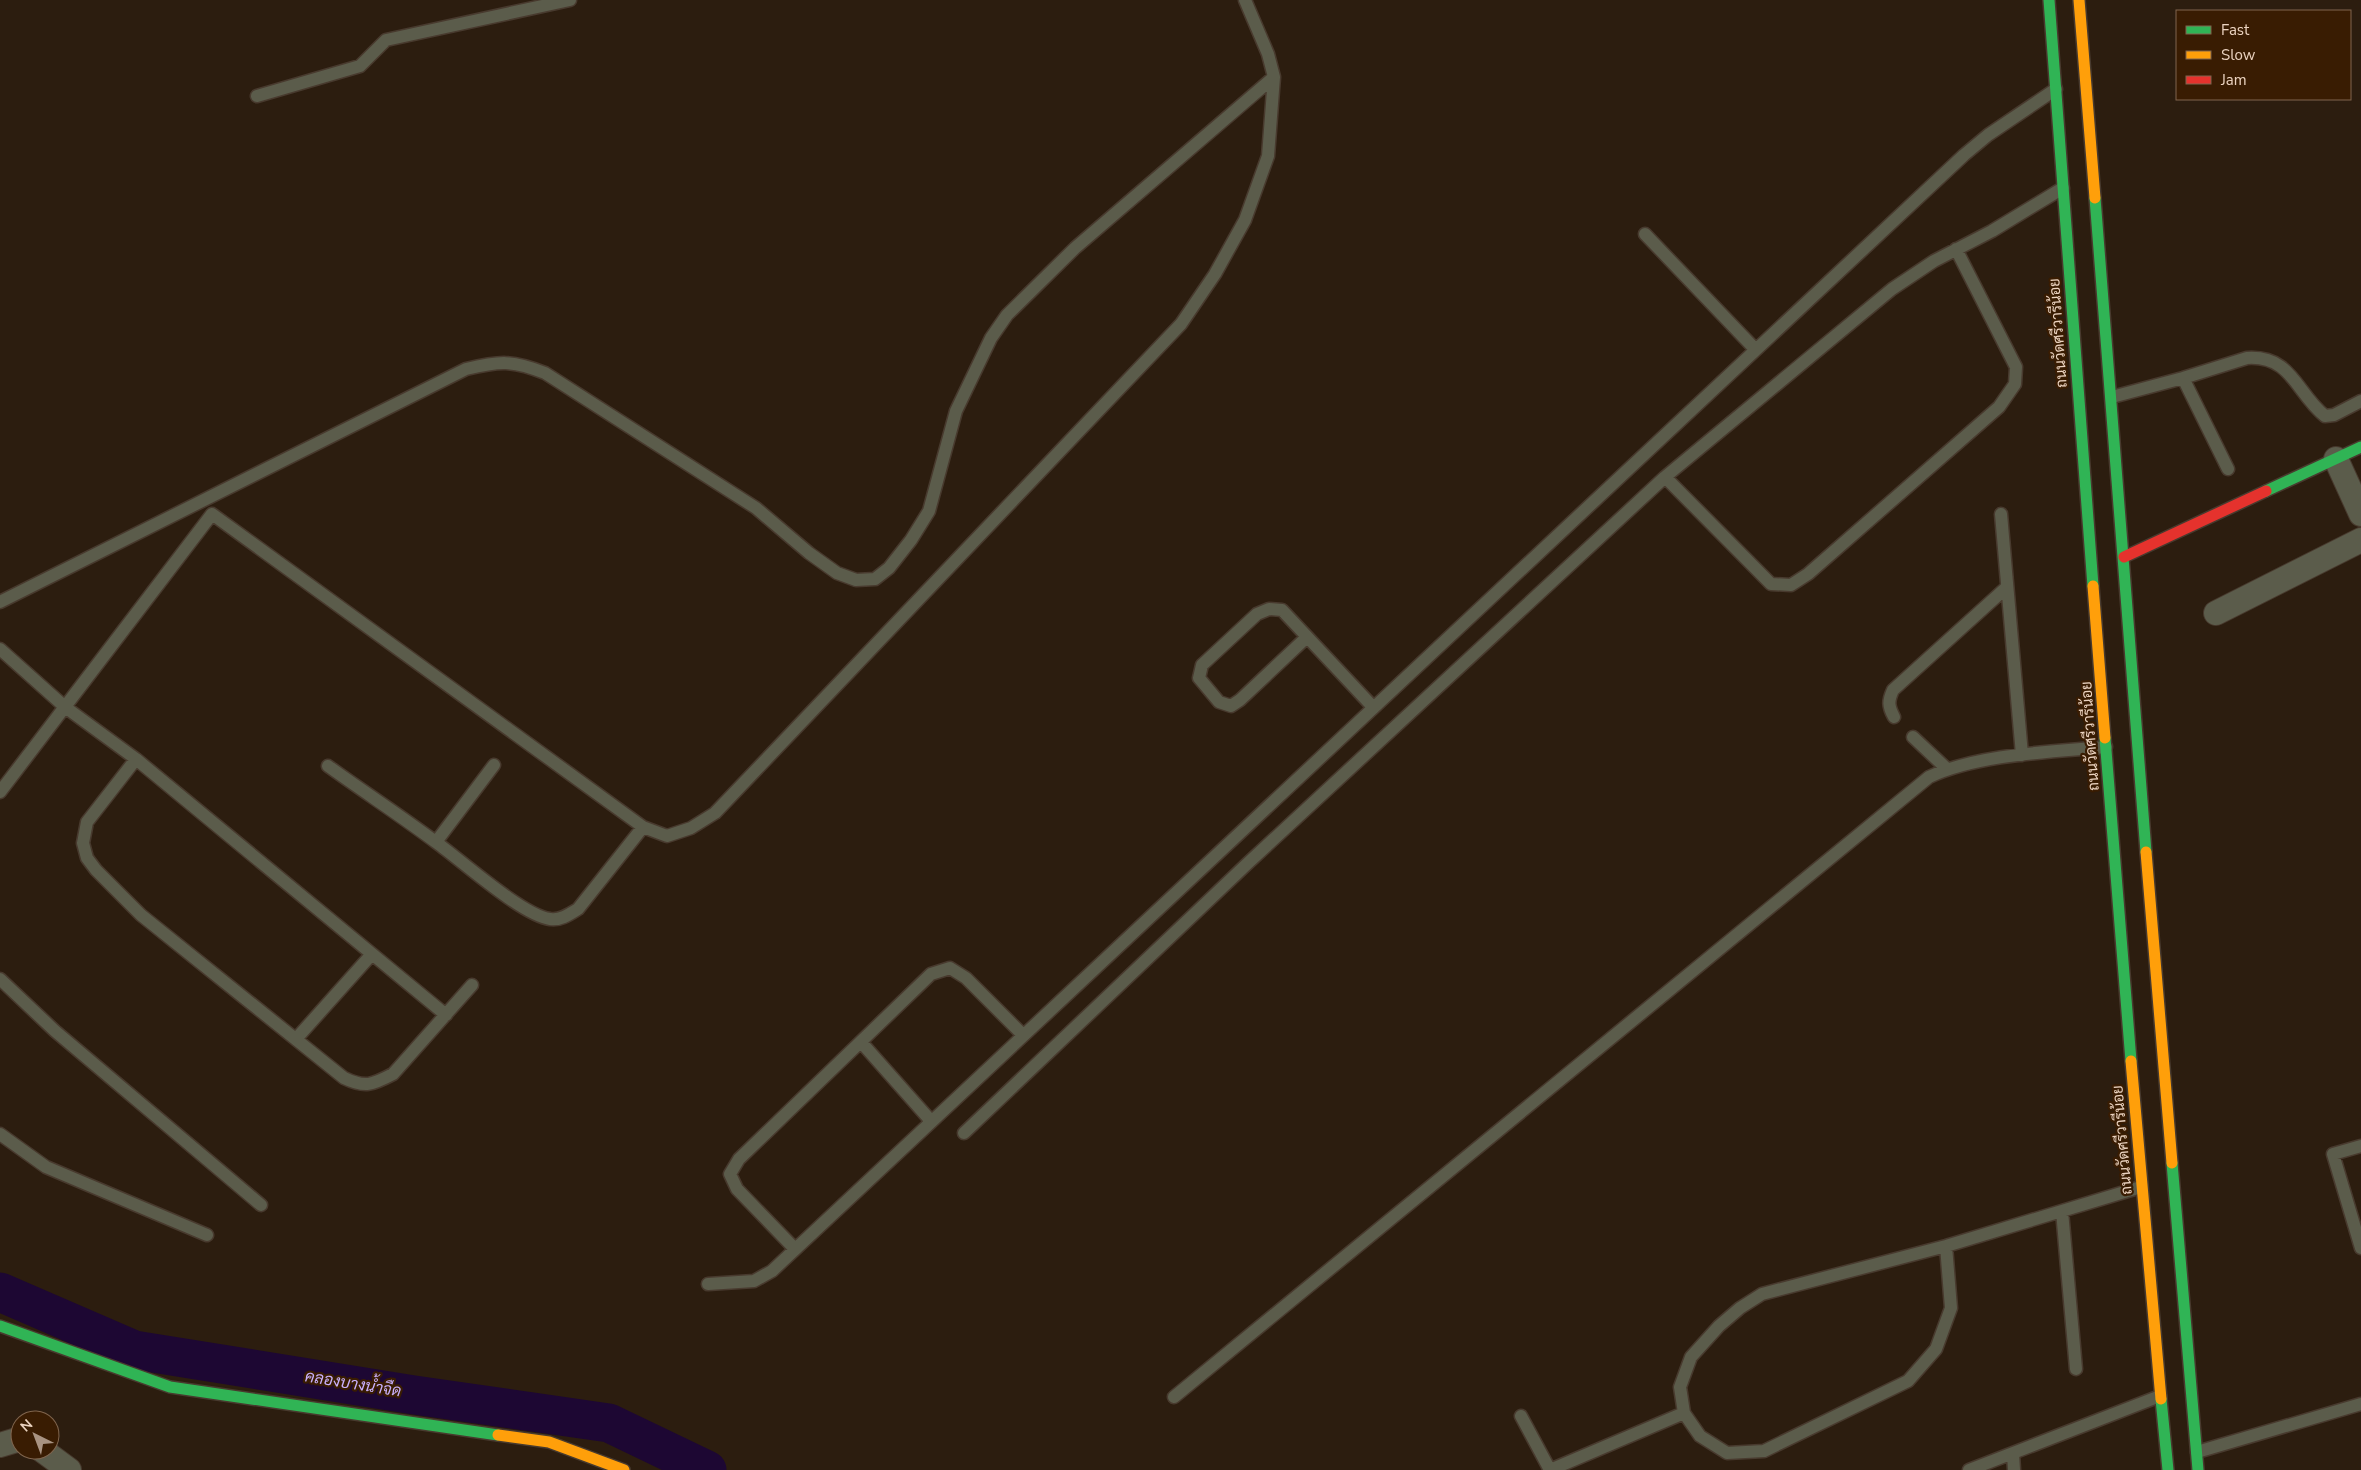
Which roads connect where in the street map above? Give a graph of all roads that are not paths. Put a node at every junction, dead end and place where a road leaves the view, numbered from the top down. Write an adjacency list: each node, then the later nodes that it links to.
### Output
1 (570, 0): 7 (lane)
2 (1244, 0): 5 (lane)
3 (2049, 0): 6 (main road, ถนนวัดศรีวารีน้อย)
4 (2079, 0): 13 (main road)
5 (1274, 77): 19 (lane); 41 (lane)
6 (2056, 89): 8 (main road, ถนนวัดศรีวารีน้อย); 11 (lane)
7 (257, 96)
8 (2063, 188): 10 (lane); 34 (main road, ถนนวัดศรีวารีน้อย)
9 (1645, 234): 11 (lane)
10 (1956, 250): 18 (lane); 18 (lane)
11 (1755, 349): 31 (lane)
12 (2183, 378): 13 (lane); 14 (lane); 17 (lane)
13 (2112, 397): 24 (main road)
14 (2361, 401)
15 (2361, 447): 16 (main road)
16 (2336, 459): 22 (street); 24 (main road)
17 (2228, 470)
18 (1665, 477): 51 (lane)
19 (207, 497): 20 (lane); 26 (lane)
20 (212, 514): 30 (lane); 41 (lane)
21 (2001, 514): 25 (lane)
22 (2361, 514)
23 (2361, 540): 27 (street)
24 (2124, 558): 69 (main road)
25 (2007, 587): 32 (lane); 35 (lane)
26 (0, 602)
27 (2216, 613)
28 (1306, 637): 28 (lane); 31 (lane)
29 (0, 648): 30 (lane)
30 (65, 707): 36 (lane); 40 (lane)
31 (1373, 707): 47 (lane)
32 (1894, 717)
33 (1913, 737): 39 (lane)
34 (2106, 747): 35 (lane); 54 (main road, ถนนวัดศรีวารีน้อย)
35 (2022, 755): 39 (lane)
36 (136, 759): 43 (lane); 48 (lane)
37 (494, 765): 42 (lane)
38 (328, 766): 42 (lane)
39 (1947, 768): 65 (lane)
40 (0, 792)
41 (644, 827): 42 (lane)
42 (436, 842)
43 (372, 954): 46 (lane); 48 (lane)
44 (0, 979): 55 (lane)
45 (472, 985): 46 (lane)
46 (446, 1015): 48 (lane)
47 (1024, 1035): 49 (lane); 50 (lane)
48 (296, 1039)
49 (861, 1042): 50 (lane); 60 (lane)
50 (931, 1121): 60 (lane)
51 (964, 1133)
52 (0, 1134): 57 (lane)
53 (2361, 1146): 59 (lane)
54 (2141, 1187): 56 (lane); 64 (main road, ถนนวัดศรีวารีน้อย)
55 (261, 1205)
56 (2062, 1211): 58 (lane); 63 (lane)
57 (207, 1235)
58 (1946, 1246): 67 (lane); 67 (lane)
59 (2361, 1248)
60 (795, 1249): 61 (lane)
61 (708, 1284)
62 (0, 1326): 73 (main road)
63 (2076, 1369)
64 (2160, 1396): 70 (lane); 77 (main road, ถนนวัดศรีวารีน้อย)
65 (1174, 1397)
66 (2361, 1404): 69 (lane)
67 (1684, 1413): 74 (lane)
68 (1521, 1416): 74 (lane)
69 (2196, 1452): 78 (main road)
70 (2013, 1454): 75 (lane); 76 (lane)
71 (56, 1460): 72 (street)
72 (69, 1470)
73 (624, 1470)
74 (1550, 1470)
75 (1969, 1470)
76 (2014, 1470)
77 (2168, 1470)
78 (2198, 1470)

